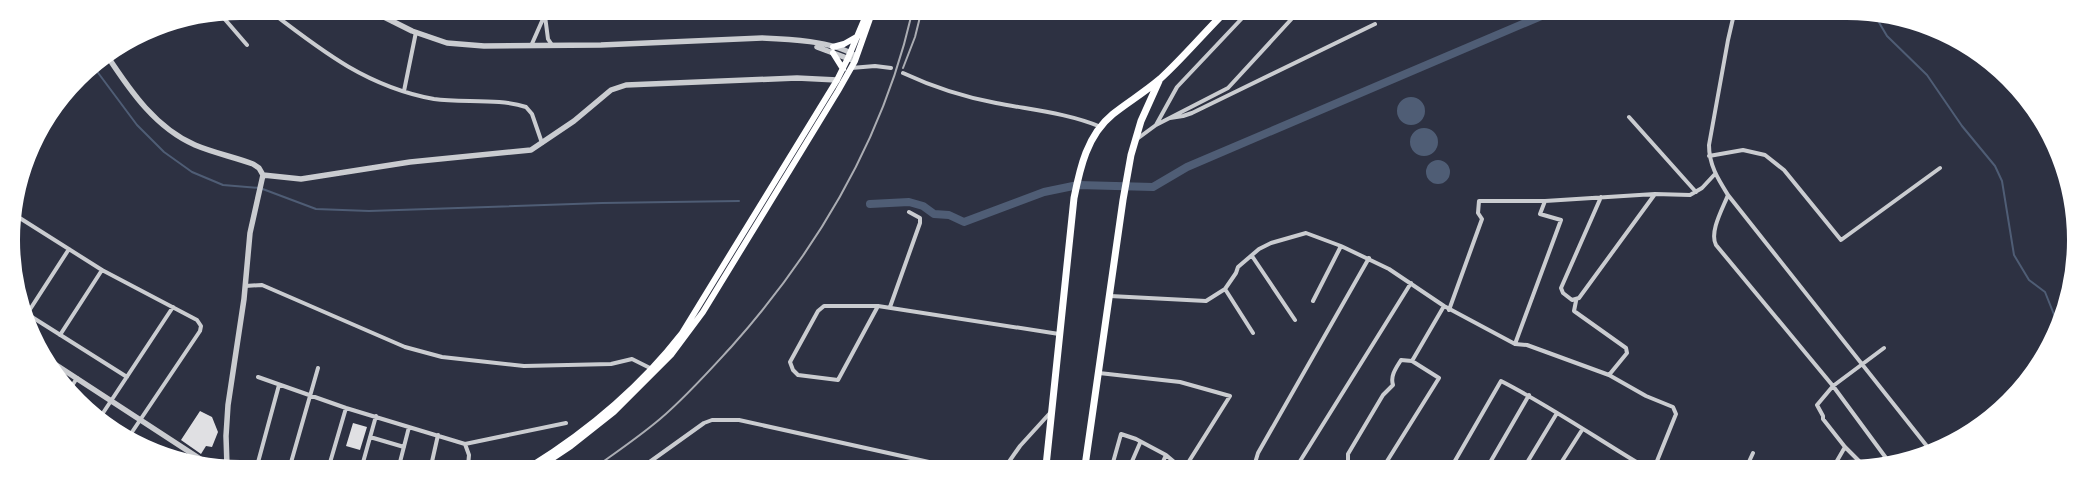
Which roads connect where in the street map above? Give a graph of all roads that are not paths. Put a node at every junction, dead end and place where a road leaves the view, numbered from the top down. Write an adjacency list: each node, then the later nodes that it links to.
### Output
1 (225, 19): 17 (street)
2 (280, 19): 30 (street)
3 (387, 19): 13 (street)
4 (394, 19): 13 (street)
5 (544, 19): 19 (street)
6 (546, 19): 18 (street)
7 (865, 19): 16 (main road)
8 (869, 19): 21 (main road)
9 (1218, 19): 27 (main road)
10 (1241, 19): 34 (street)
11 (1291, 19): 33 (street)
12 (1733, 19): 38 (street)
13 (393, 22): 15 (street)
14 (1375, 24): 33 (street)
15 (416, 32): 19 (street); 30 (street)
16 (858, 36): 20 (main road); 21 (main road)
17 (247, 45)
18 (552, 45): 19 (street); 20 (street)
19 (531, 46)
20 (833, 50): 21 (street); 23 (main road)
21 (853, 57): 23 (main road); 24 (main road)
22 (111, 61): 41 (street)
23 (843, 68): 28 (main road)
24 (851, 68): 25 (street); 31 (main road)
25 (891, 68)
26 (903, 73): 35 (street)
27 (1160, 79): 35 (main road); 36 (main road)
28 (837, 80): 29 (main road); 37 (street)
29 (831, 90): 31 (main road); 77 (main road)
30 (404, 91): 37 (street)
31 (838, 91): 119 (main road)
32 (1629, 117): 42 (street)
33 (1170, 118): 34 (street)
34 (1156, 125): 36 (street)
35 (1101, 127): 68 (main road)
36 (1135, 141): 57 (main road)
37 (542, 142): 41 (street)
38 (1709, 156): 39 (street); 40 (street)
39 (1940, 168)
40 (1715, 174): 42 (street); 44 (street)
41 (263, 175): 55 (street)
42 (1696, 192): 43 (street)
43 (1655, 194): 45 (street); 59 (street)
44 (1728, 195): 74 (street); 85 (street)
45 (1601, 197): 46 (street); 59 (street)
46 (1545, 201): 65 (street); 71 (street)
47 (909, 212): 64 (street)
48 (20, 218): 50 (street)
49 (1341, 246): 51 (street); 52 (street); 58 (street)
50 (69, 249): 53 (street); 60 (street)
51 (1252, 256): 56 (street); 67 (street)
52 (1369, 258): 54 (street); 130 (street)
53 (102, 270): 63 (street); 70 (street)
54 (1411, 283): 62 (street); 131 (street)
55 (245, 286): 77 (street); 110 (street)
56 (1225, 289): 57 (street); 69 (street)
57 (1110, 296): 78 (main road)
58 (1313, 301)
59 (1576, 301): 79 (street)
60 (30, 306)
61 (878, 306): 61 (street); 64 (street)
62 (1444, 306): 65 (street); 73 (street)
63 (173, 307): 80 (street); 94 (street)
64 (890, 307): 68 (street)
65 (1449, 310): 71 (street)
66 (34, 318): 70 (street)
67 (1295, 320)
68 (1059, 334): 90 (main road)
69 (1253, 334)
70 (60, 335): 80 (street)
71 (1515, 344): 79 (street)
72 (1884, 348): 74 (street)
73 (1412, 361): 132 (street); 133 (street)
74 (1863, 365): 85 (street); 103 (street)
75 (59, 366): 82 (street)
76 (318, 368): 86 (street)
77 (652, 369): 118 (main road)
78 (1099, 373): 124 (main road); 129 (street)
79 (1609, 375): 139 (street)
80 (127, 377): 88 (street)
81 (258, 377): 84 (street)
82 (77, 378): 83 (street); 88 (street)
83 (73, 385)
84 (279, 385): 86 (street); 111 (street)
85 (1833, 386): 105 (street); 109 (street)
86 (311, 395): 89 (street); 112 (street)
87 (1529, 395): 91 (street); 134 (street); 135 (street)
88 (111, 401): 92 (street); 94 (street)
89 (346, 408): 93 (street); 113 (street)
90 (1050, 413): 122 (street); 123 (main road)
91 (1557, 413): 97 (street); 136 (street)
92 (103, 414)
93 (376, 416): 96 (street); 100 (street)
94 (141, 419): 98 (street); 108 (street)
95 (566, 423): 102 (street)
96 (409, 427): 99 (street); 104 (street)
97 (1582, 430): 137 (street); 138 (street)
98 (132, 432)
99 (438, 435): 102 (street); 116 (street)
100 (370, 437): 104 (street); 114 (street)
101 (1140, 443): 107 (street); 125 (street); 126 (street)
102 (465, 444): 117 (street)
103 (1927, 446)
104 (404, 447): 115 (street)
105 (1845, 447): 141 (street); 142 (street)
106 (1753, 453): 140 (street)
107 (1166, 455): 127 (street); 128 (street)
108 (198, 457)
109 (1886, 458)
110 (227, 461)
111 (258, 461)
112 (291, 461)
113 (330, 461)
114 (363, 461)
115 (400, 461)
116 (431, 461)
117 (468, 461)
118 (539, 461)
119 (548, 461)
120 (651, 461): 121 (street)
121 (924, 461)
122 (1010, 461)
123 (1046, 461)
124 (1086, 461)
125 (1113, 461)
126 (1132, 461)
127 (1163, 461)
128 (1173, 461)
129 (1189, 461)
130 (1255, 461)
131 (1300, 461)
132 (1348, 461)
133 (1387, 461)
134 (1455, 461)
135 (1491, 461)
136 (1528, 461)
137 (1562, 461)
138 (1635, 461)
139 (1657, 461)
140 (1749, 461)
141 (1837, 461)
142 (1859, 461)

